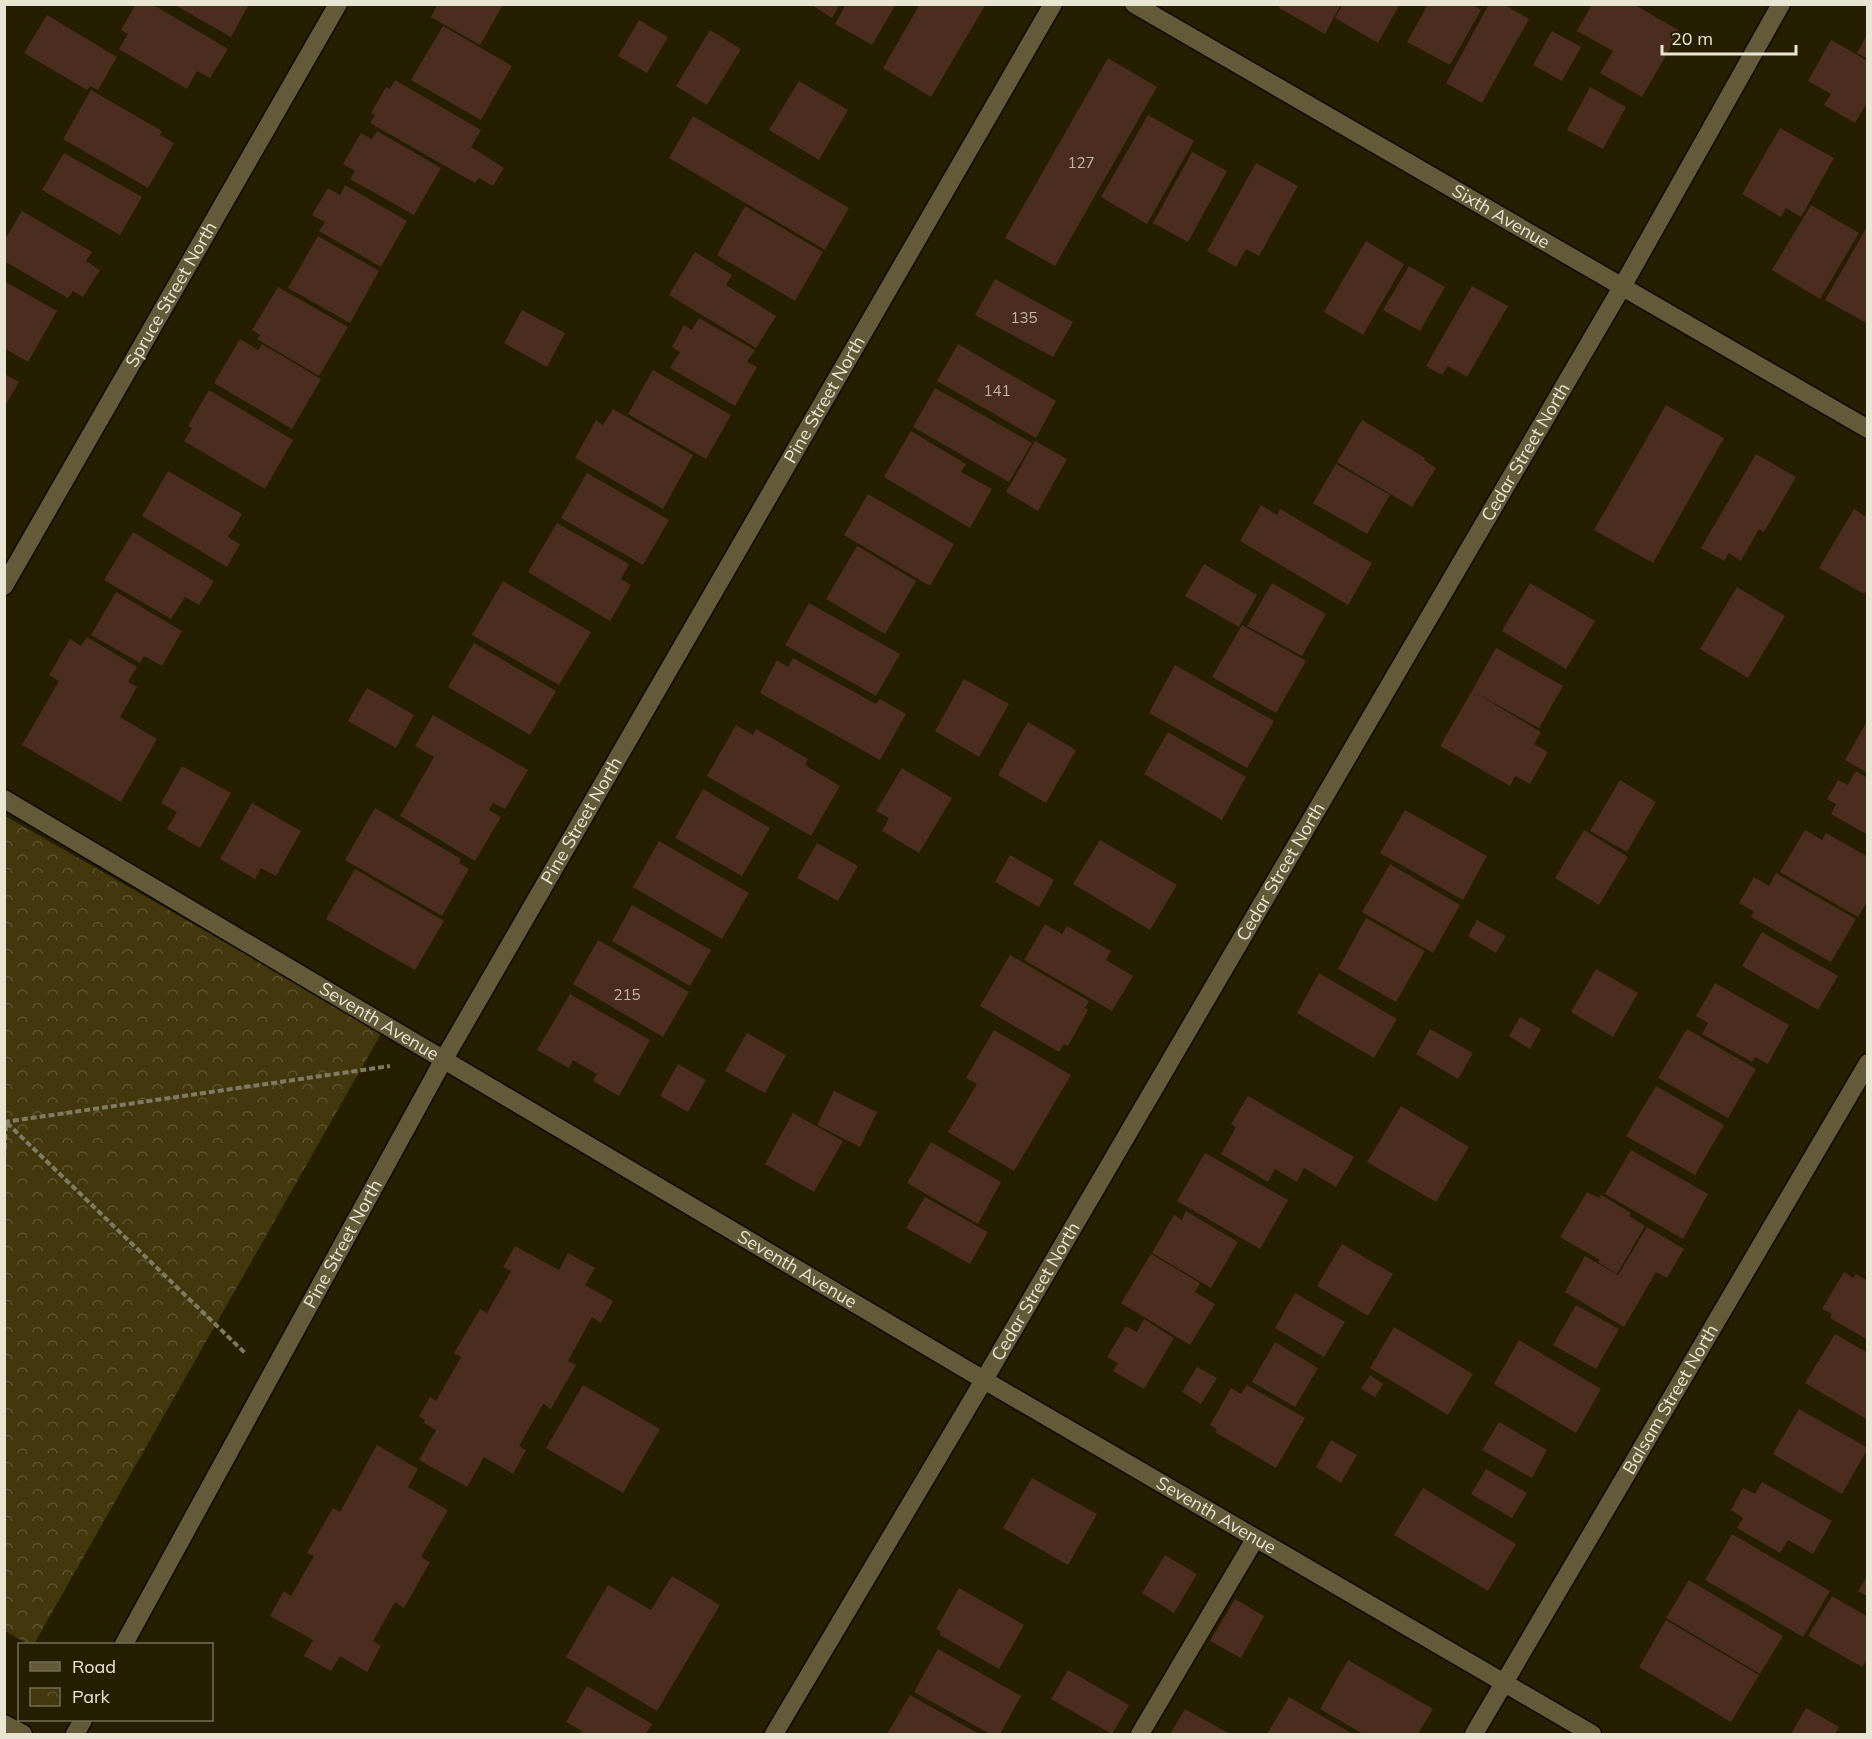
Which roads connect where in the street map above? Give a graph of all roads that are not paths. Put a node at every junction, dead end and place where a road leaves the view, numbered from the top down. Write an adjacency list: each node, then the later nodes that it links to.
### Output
1 (338, 4): 7 (street, Spruce Street North)
2 (1053, 4): 9 (street, Pine Street North)
3 (1134, 4): 5 (street, Sixth Avenue)
4 (1781, 4): 5 (street, Cedar Street North)
5 (1622, 287): 6 (street, Sixth Avenue); 11 (street, Cedar Street North)
6 (1868, 429)
7 (4, 586)
8 (4, 799): 9 (street, Seventh Avenue)
9 (444, 1059): 11 (street, Seventh Avenue); 13 (street, Pine Street North)
10 (1868, 1063): 14 (street, Balsam Street North)
11 (984, 1380): 12 (street, Seventh Avenue); 17 (street, Cedar Street North)
12 (1255, 1539): 14 (street, Seventh Avenue); 18 (street)
13 (125, 1643)
14 (1504, 1684): 19 (street, Balsam Street North); 20 (street, Seventh Avenue)
15 (4, 1724): 16 (street)
16 (23, 1734)
17 (774, 1734)
18 (1140, 1734)
19 (1474, 1734)
20 (1592, 1734)

